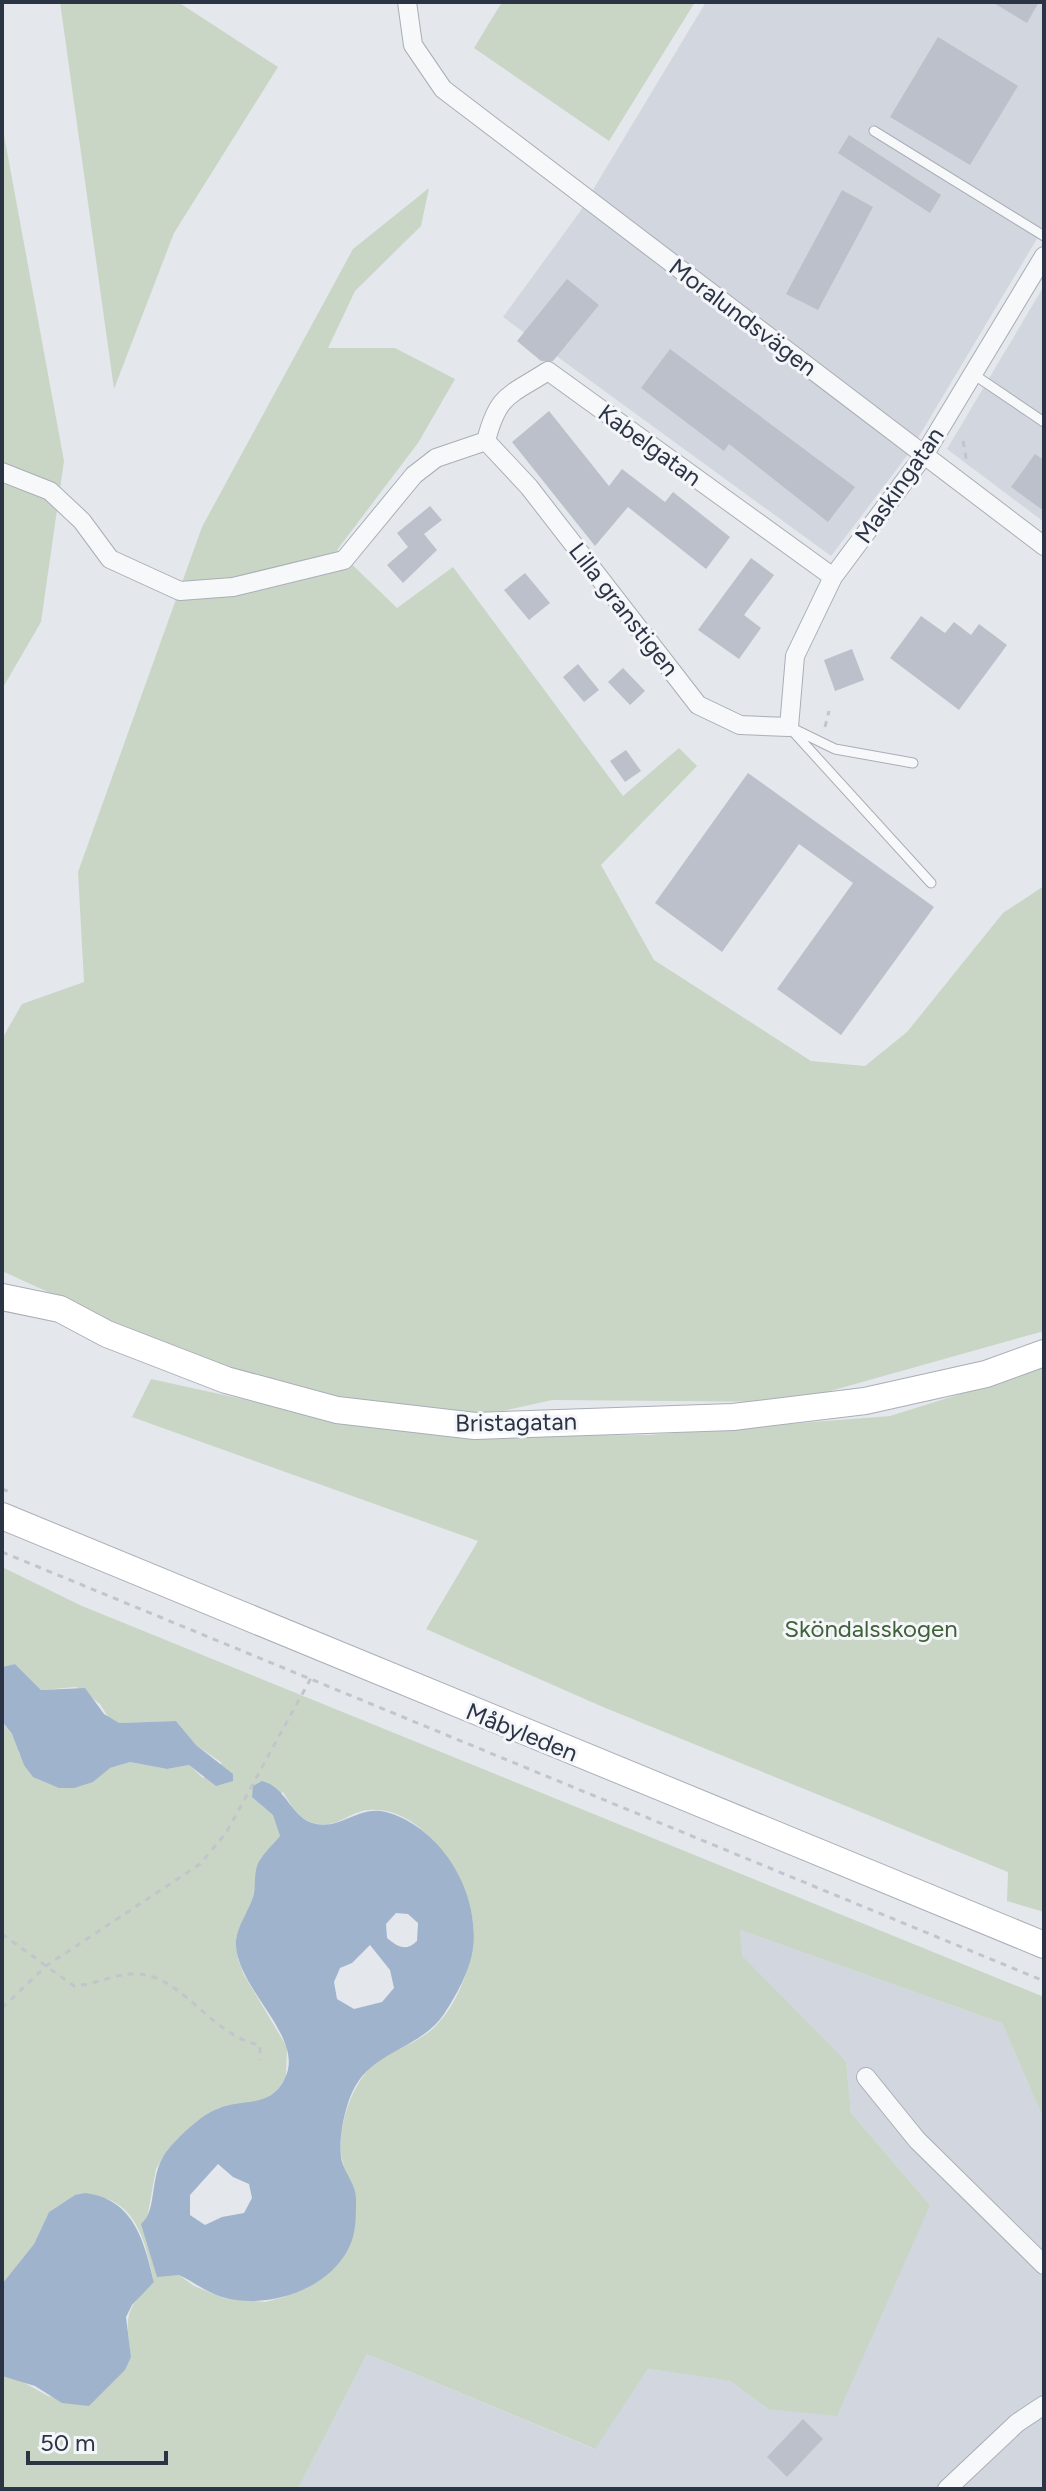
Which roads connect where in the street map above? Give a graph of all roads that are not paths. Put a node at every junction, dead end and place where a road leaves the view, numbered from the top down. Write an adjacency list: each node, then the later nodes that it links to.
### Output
1 (407, 2): 8 (street, Moralundsvägen)
2 (874, 131): 3 (lane)
3 (1044, 236)
4 (1044, 256): 5 (street, Maskingatan)
5 (973, 374): 6 (lane); 8 (street, Maskingatan)
6 (1044, 422)
7 (486, 441): 9 (street); 11 (street, Kabelgatan); 12 (street, Lilla granstigen)
8 (924, 455): 10 (street, Moralundsvägen); 11 (street, Maskingatan)
9 (2, 472)
10 (1044, 546)
11 (833, 577): 12 (street, Maskingatan)
12 (789, 727): 13 (lane); 14 (lane)
13 (913, 763)
14 (931, 883)
15 (2, 1297): 16 (street, Bristagatan)
16 (1044, 1353)
17 (7, 1505): 18 (street, Måbyleden)
18 (1044, 1945)
19 (866, 2077): 20 (street)
20 (1044, 2265)
21 (1044, 2405): 22 (street)
22 (947, 2489)

